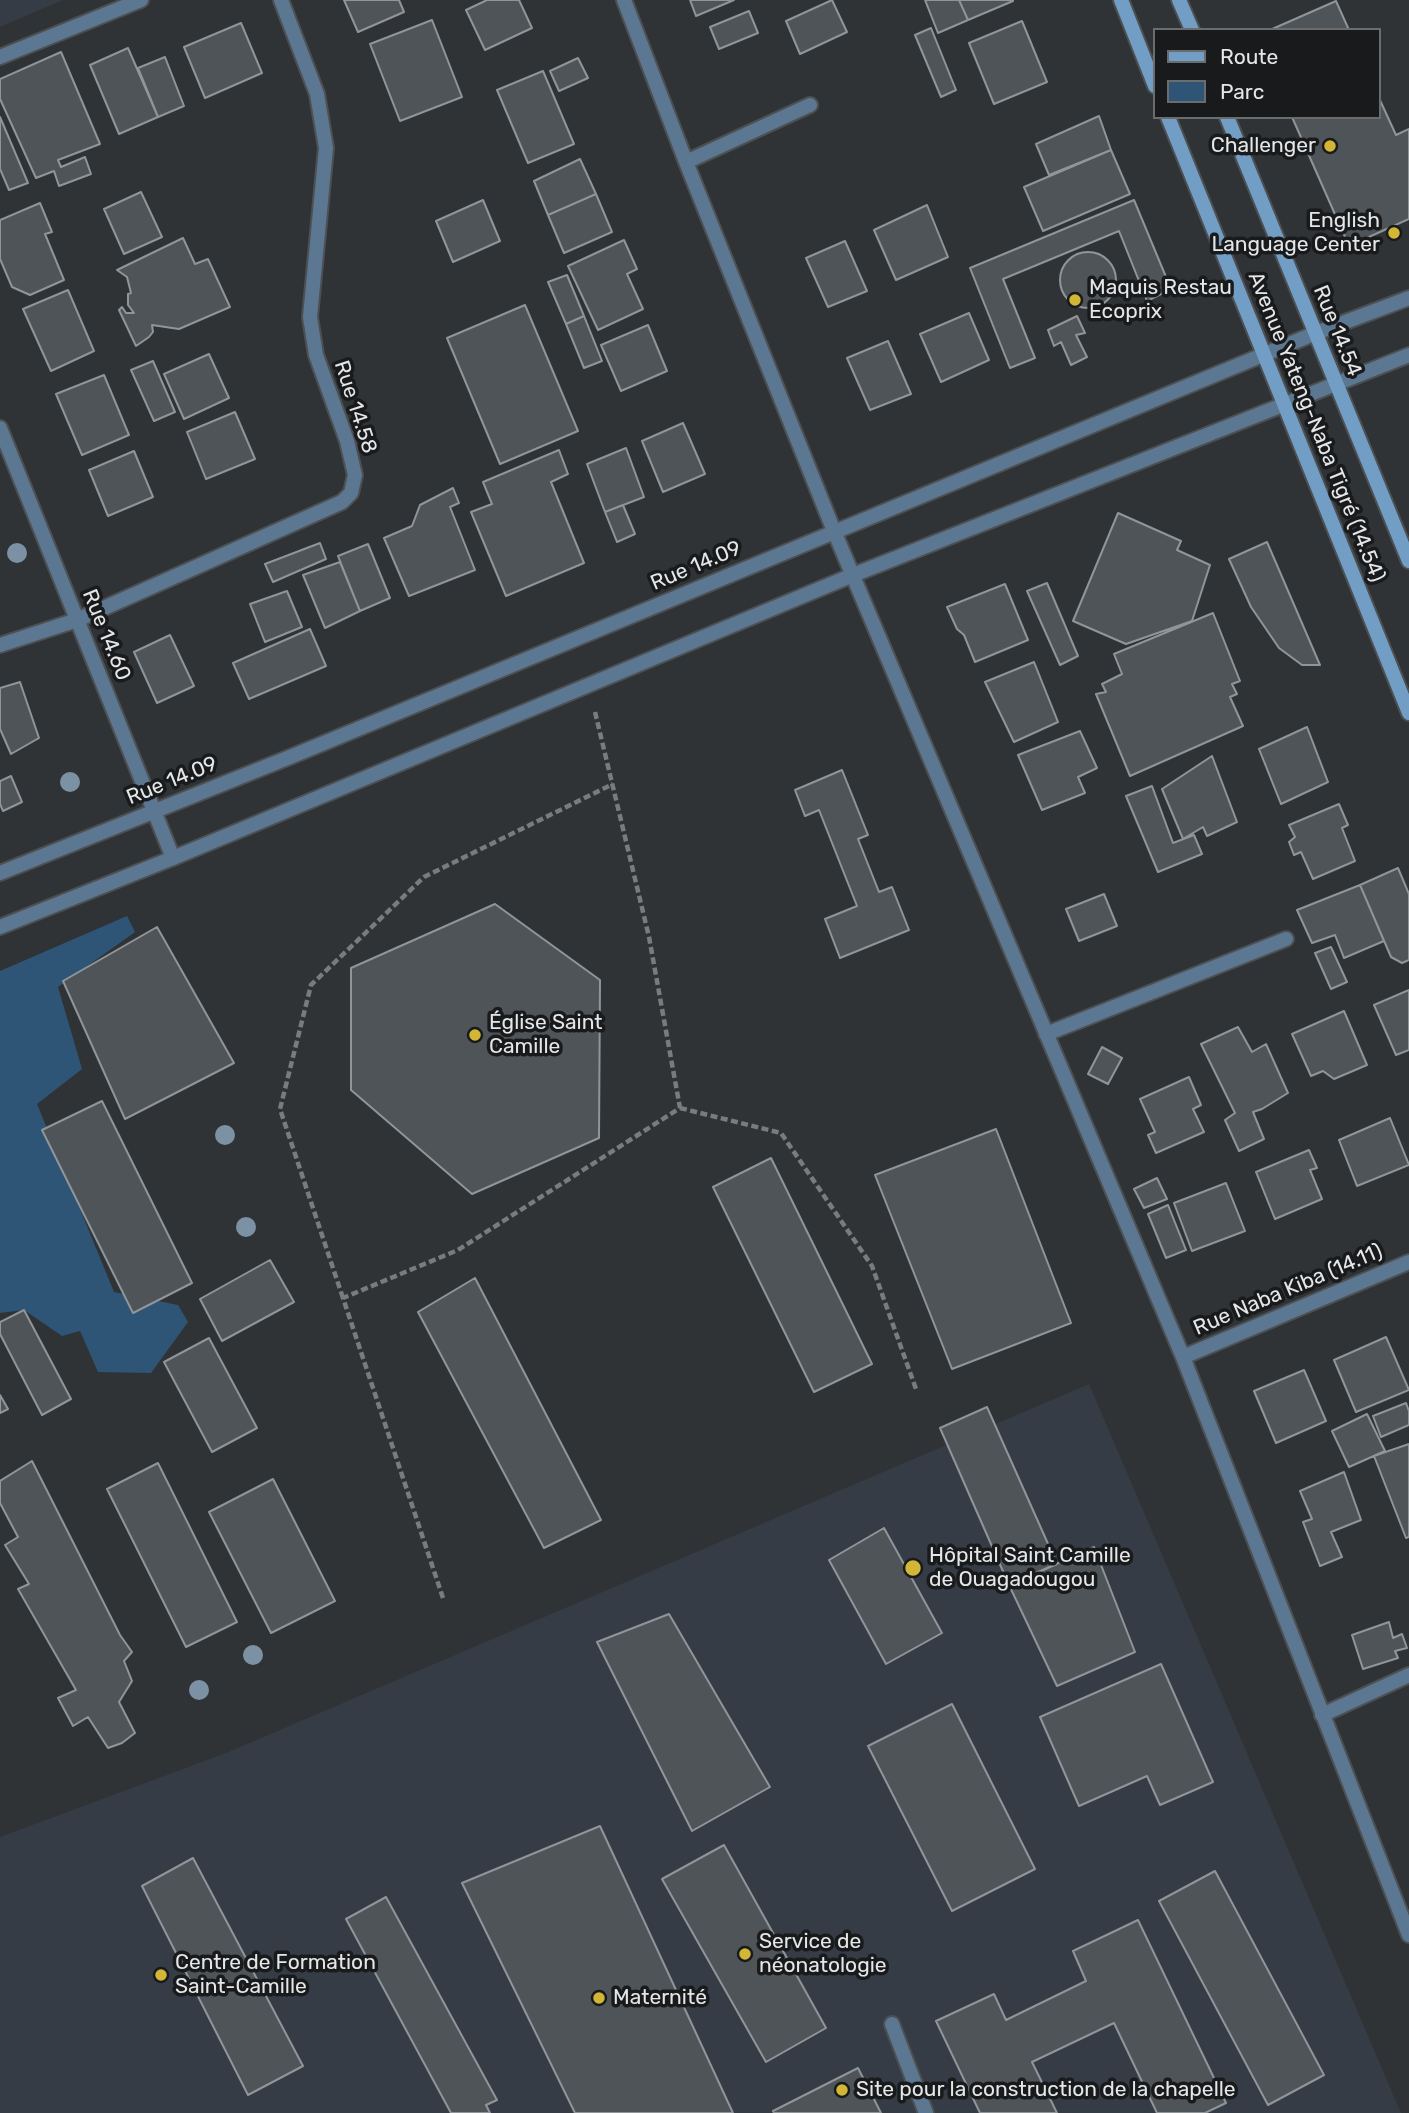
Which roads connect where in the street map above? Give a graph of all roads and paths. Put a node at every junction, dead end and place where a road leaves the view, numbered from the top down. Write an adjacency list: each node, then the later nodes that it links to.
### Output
1 (141, 0): 7 (street)
2 (281, 0): 23 (street, Rue 14.58)
3 (624, 0): 12 (street)
4 (1121, 0): 8 (main road)
5 (1180, 0): 6 (main road)
6 (1191, 28)
7 (0, 57)
8 (1154, 83)
9 (810, 105): 12 (street)
10 (1169, 119): 16 (main road, Avenue Yateng-Naba Tigré (14.54))
11 (1228, 119): 14 (main road, Rue 14.54)
12 (686, 162): 20 (street)
13 (1409, 298): 14 (street, Rue 14.09)
14 (1316, 333): 16 (street, Rue 14.09); 17 (main road, Rue 14.54)
15 (1409, 355): 17 (street)
16 (1264, 356): 18 (main road, Avenue Yateng-Naba Tigré (14.54)); 20 (street, Rue 14.09)
17 (1336, 384): 18 (street); 21 (main road, Rue 14.54)
18 (1283, 405): 22 (street); 26 (main road, Avenue Yateng-Naba Tigré (14.54))
19 (0, 428): 23 (street, Rue 14.60)
20 (834, 531): 22 (street); 28 (street, Rue 14.09)
21 (1409, 561)
22 (853, 575): 25 (street); 33 (street)
23 (77, 620): 24 (street, Rue 14.58); 28 (street, Rue 14.60)
24 (0, 645)
25 (589, 684): 27 (path); 29 (street)
26 (1409, 713)
27 (613, 784): 34 (path); 36 (path)
28 (154, 811): 29 (street, Rue 14.60); 30 (street, Rue 14.09)
29 (173, 858): 31 (street)
30 (0, 873)
31 (0, 927)
32 (1286, 939): 33 (street)
33 (1046, 1034): 37 (street)
34 (680, 1108): 36 (path); 38 (path)
35 (1409, 1262): 37 (street, Rue Naba Kiba (14.11))
36 (344, 1298): 39 (path)
37 (1183, 1357): 41 (street)
38 (916, 1390)
39 (443, 1598)
40 (1409, 1675): 41 (street)
41 (1322, 1715): 42 (street)
42 (1409, 1935)
43 (892, 2024): 44 (street)
44 (926, 2113)

